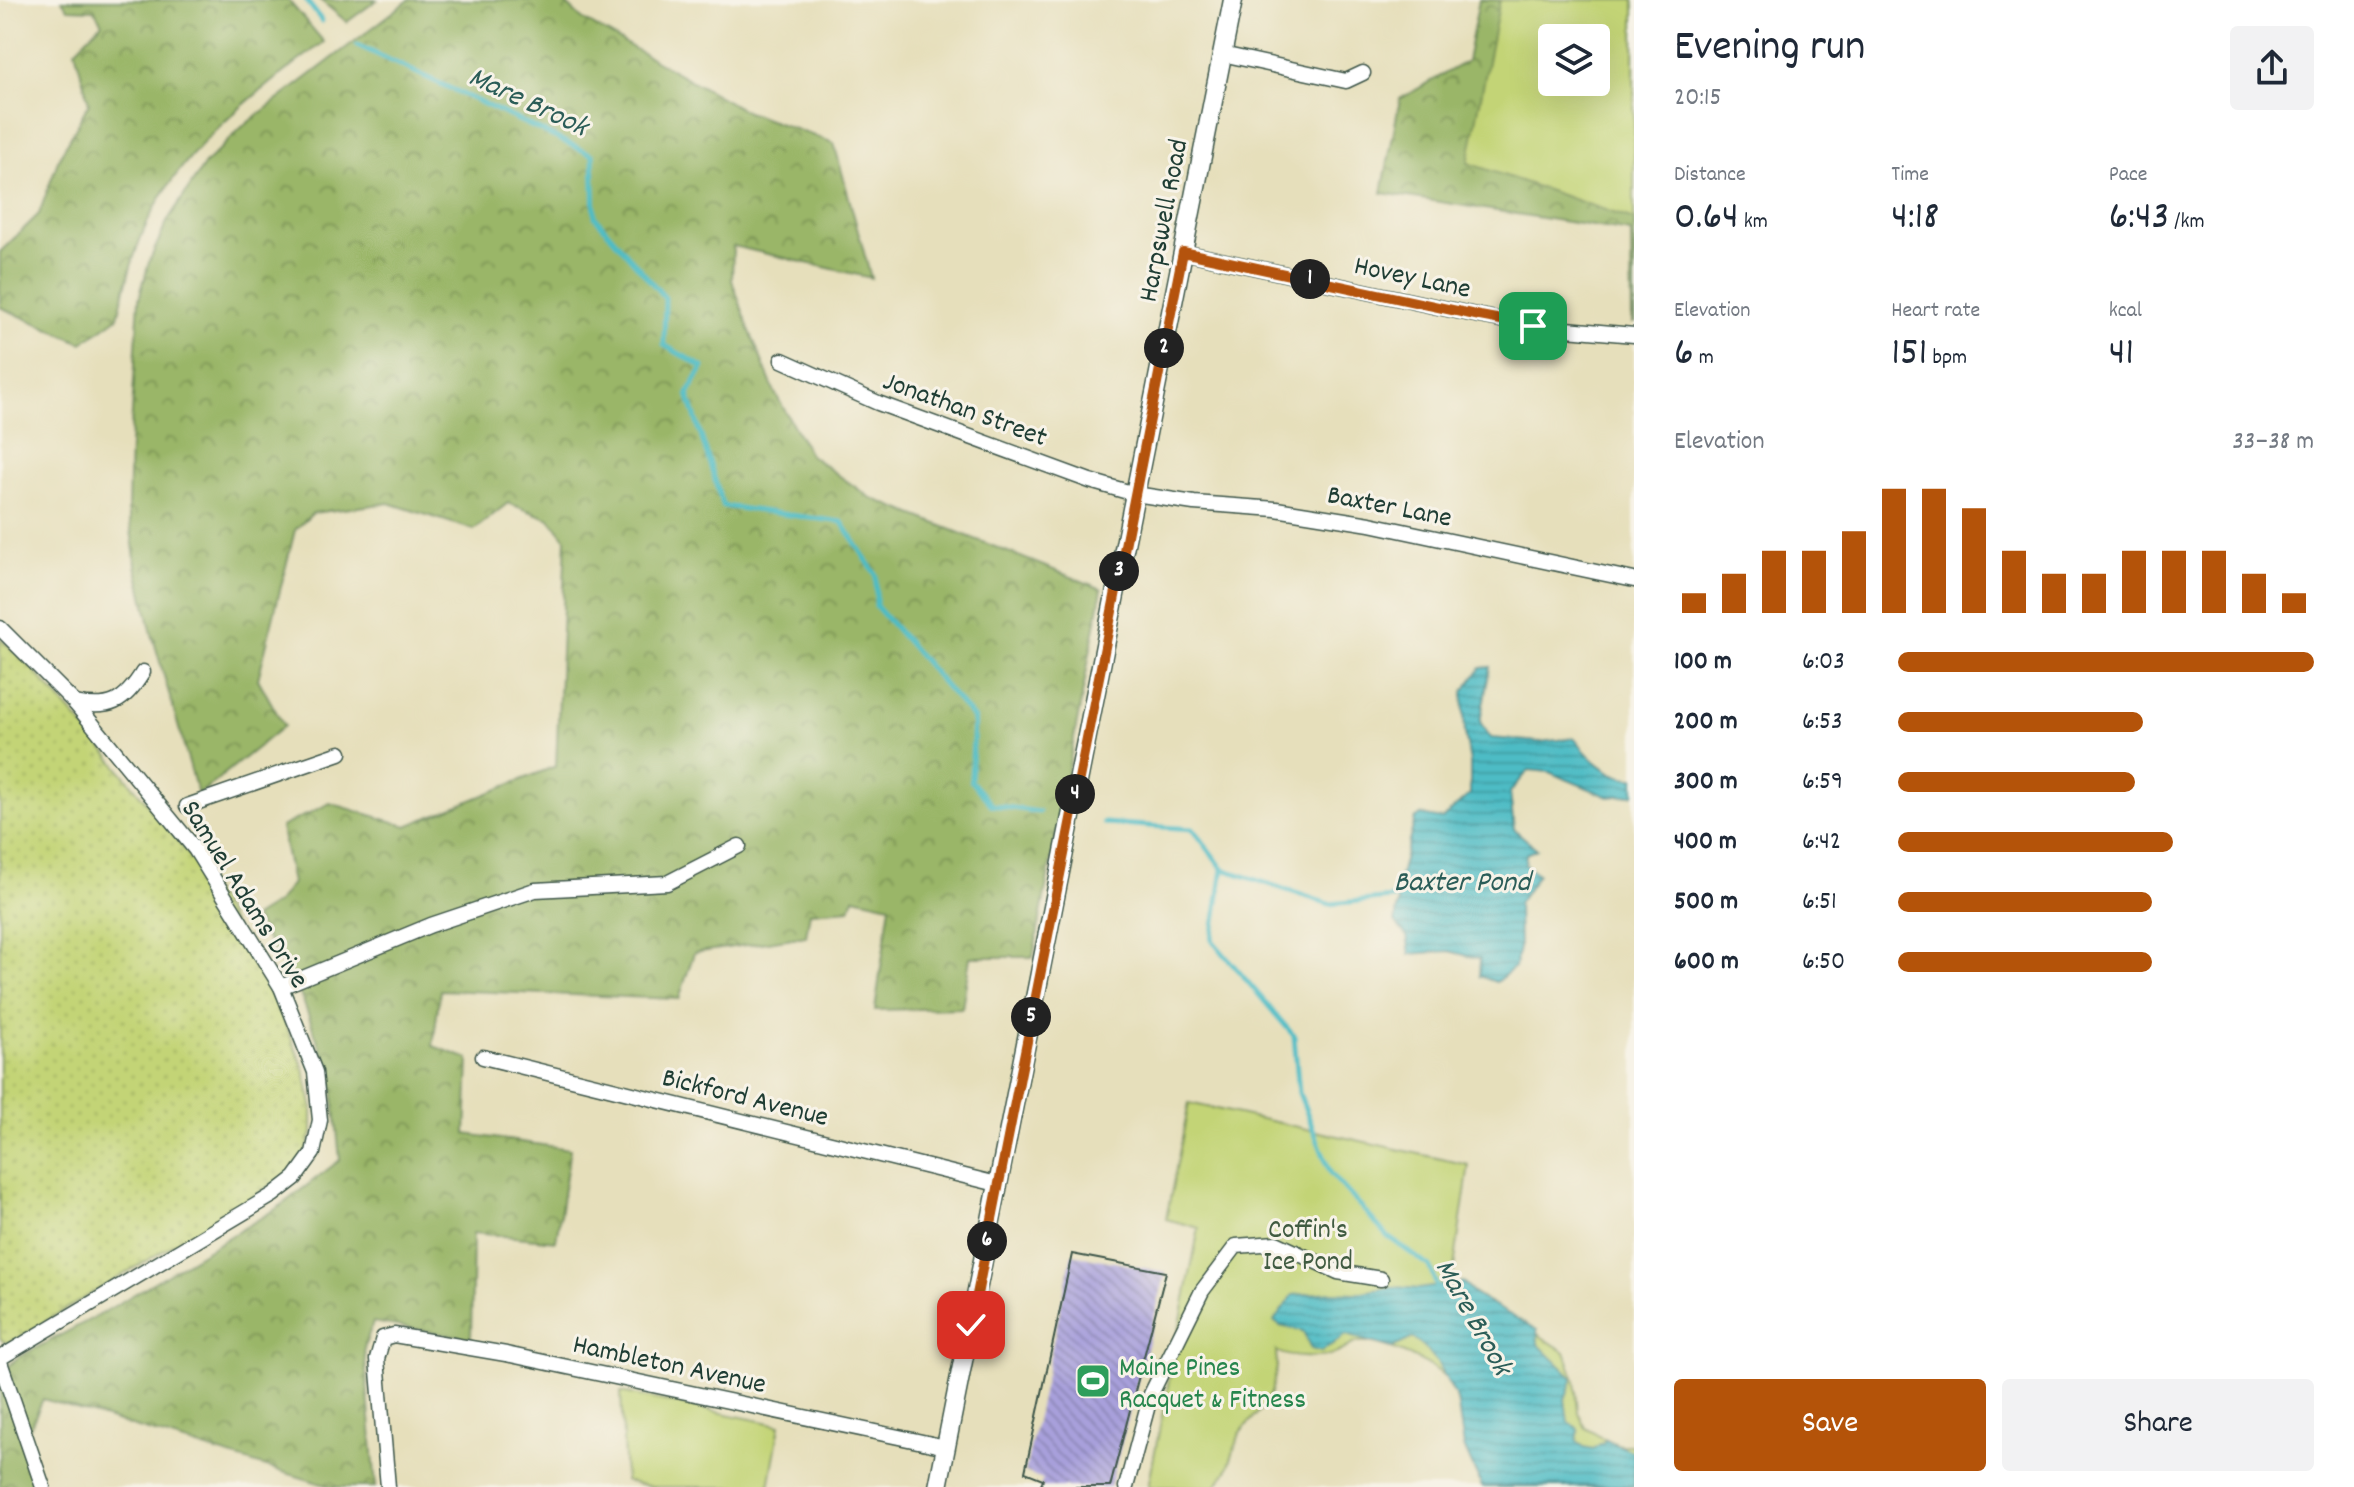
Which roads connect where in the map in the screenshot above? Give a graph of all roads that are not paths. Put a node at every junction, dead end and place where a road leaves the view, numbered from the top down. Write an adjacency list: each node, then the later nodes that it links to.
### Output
1 (1233, 0): 2 (main road, Harpswell Road)
2 (1222, 54): 3 (street); 4 (main road, Harpswell Road)
3 (1363, 73)
4 (1183, 252): 5 (street, Hovey Lane); 7 (main road, Harpswell Road)
5 (1634, 335)
6 (782, 360): 7 (street, Jonathan Street)
7 (1135, 494): 8 (street, Baxter Lane); 17 (main road, Harpswell Road)
8 (1634, 580)
9 (0, 628): 11 (street, Samuel Adams Drive)
10 (143, 672): 11 (street)
11 (75, 703): 15 (street, Samuel Adams Drive)
12 (340, 753): 13 (street)
13 (187, 806)
14 (739, 846): 15 (street)
15 (281, 987): 19 (street, Samuel Adams Drive)
16 (483, 1057): 17 (street, Bickford Avenue)
17 (997, 1184): 20 (main road, Harpswell Road)
18 (1381, 1279): 24 (street)
19 (0, 1360): 21 (street)
20 (946, 1447): 22 (street, Hambleton Avenue); 23 (main road, Harpswell Road)
21 (43, 1487)
22 (388, 1487)
23 (938, 1487)
24 (1126, 1487)

